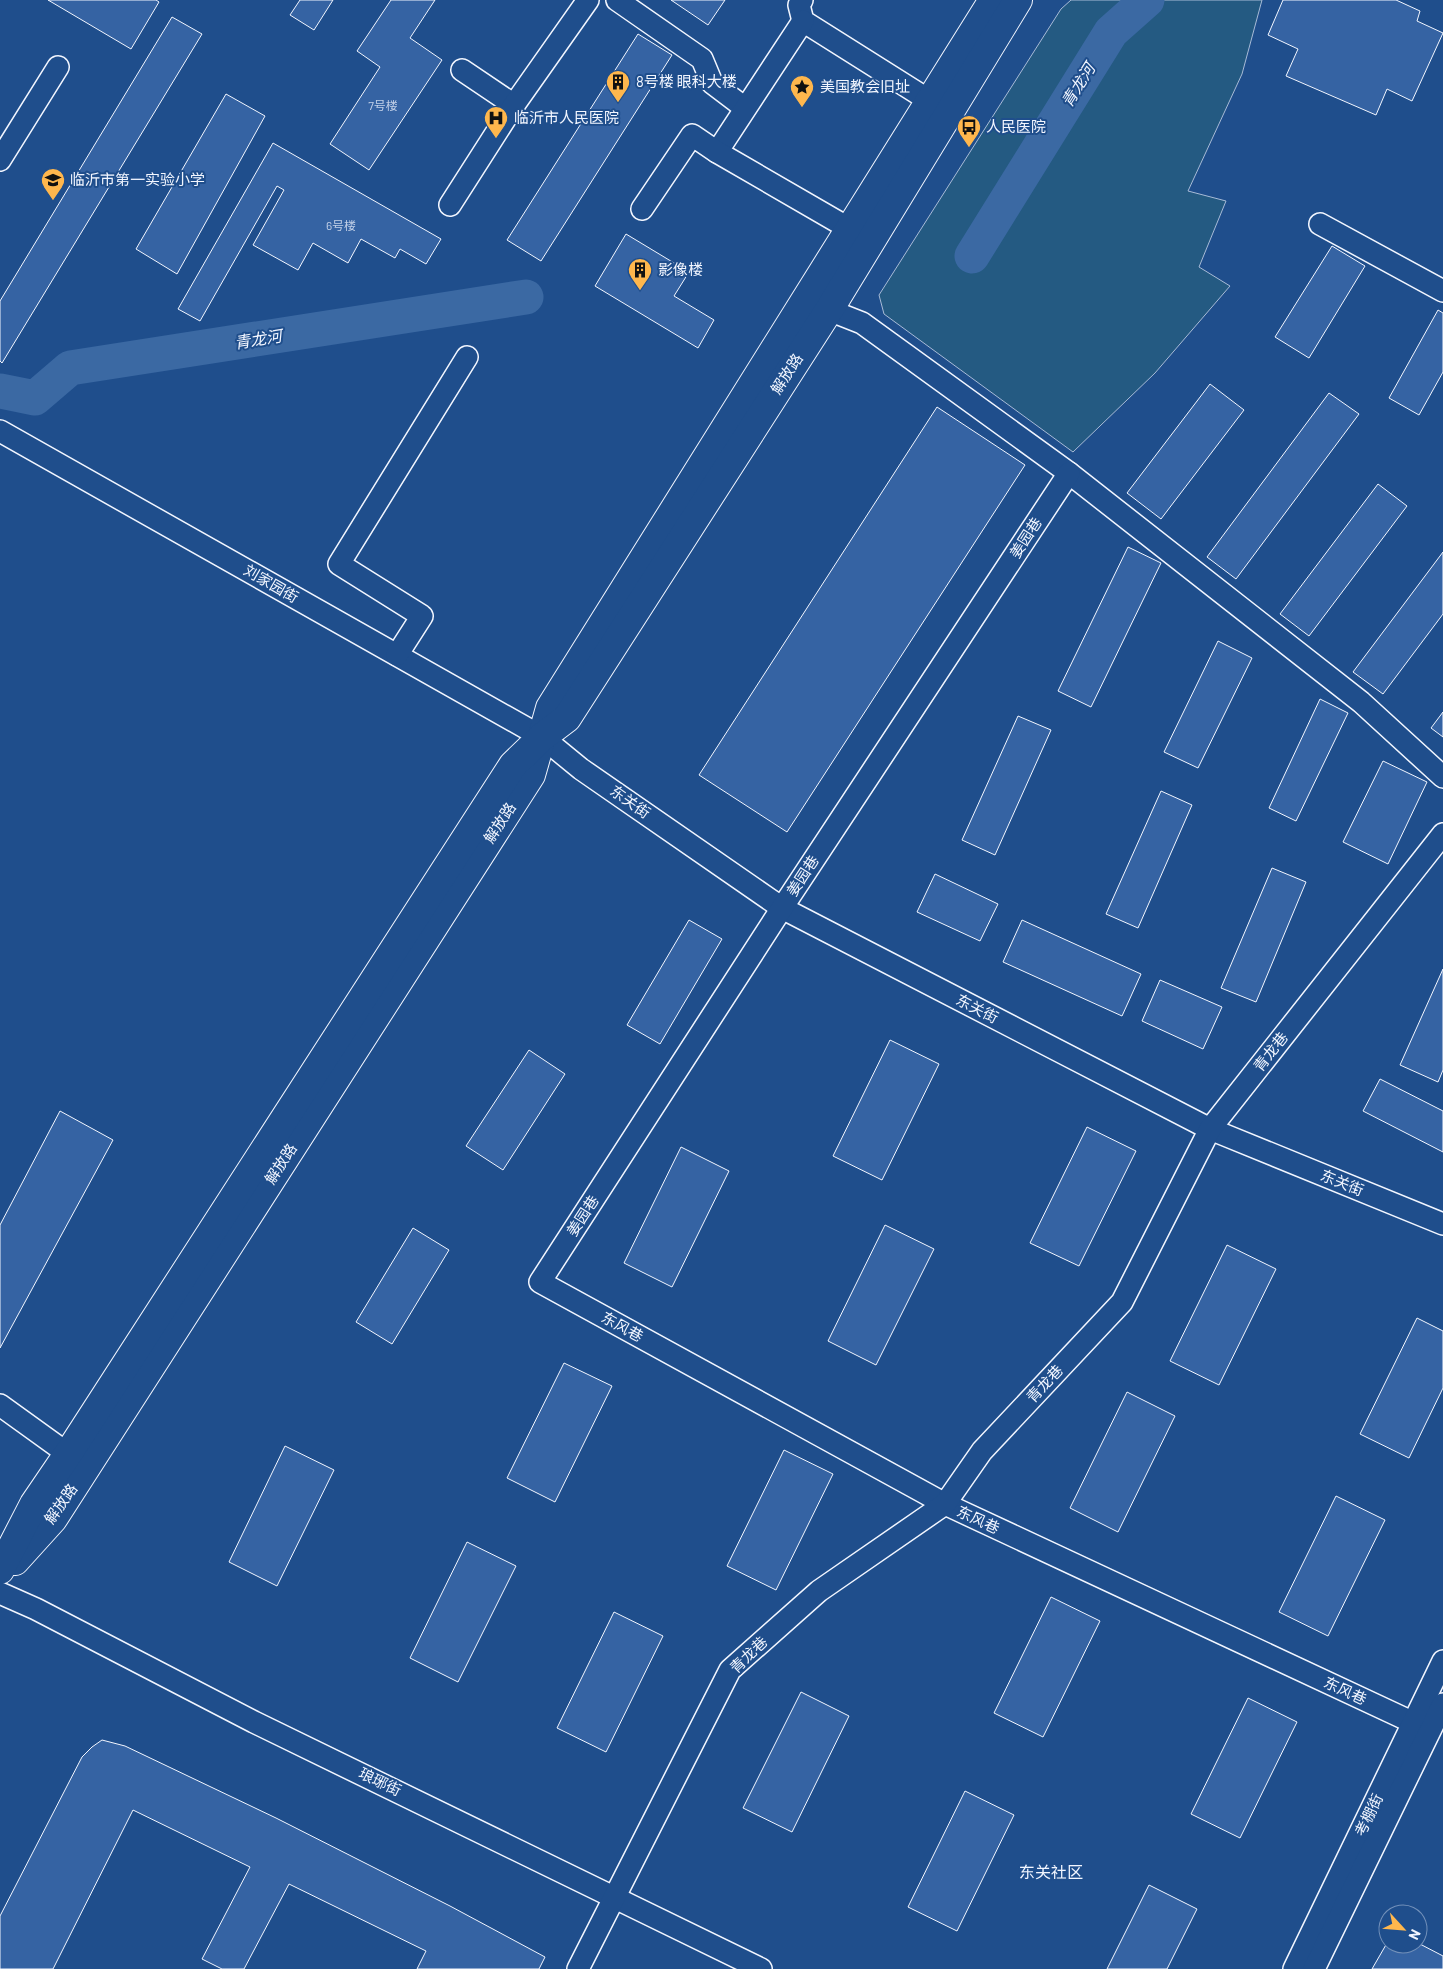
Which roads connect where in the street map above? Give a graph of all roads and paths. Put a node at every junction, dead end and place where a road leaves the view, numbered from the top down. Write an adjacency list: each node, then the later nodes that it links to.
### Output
1 (588, 0): 9 (street)
2 (617, 0): 10 (street)
3 (993, 0): 8 (main road, 解放路)
4 (1018, 0): 18 (main road, 解放路)
5 (802, 10): 8 (street); 10 (street)
6 (58, 67): 12 (street)
7 (462, 70): 9 (street)
8 (930, 101): 16 (main road, 解放路)
9 (514, 105): 13 (street)
10 (746, 108): 11 (street)
11 (716, 152): 14 (street); 16 (street)
12 (0, 160)
13 (450, 206)
14 (642, 209)
15 (1320, 224): 17 (street)
16 (850, 229): 23 (main road, 解放路)
17 (1443, 292)
18 (829, 310): 21 (street); 23 (main road, 解放路)
19 (467, 357): 22 (street)
20 (0, 431): 22 (street, 刘家园街)
21 (1069, 473): 24 (street); 26 (street, 姜园巷)
22 (397, 655): 23 (street, 刘家园街)
23 (542, 737): 26 (street, 东关街); 31 (main road, 解放路); 34 (main road, 解放路)
24 (1443, 777)
25 (1443, 834): 27 (street, 青龙巷)
26 (782, 908): 27 (street, 东关街); 29 (street, 姜园巷)
27 (1210, 1129): 28 (street, 东关街); 32 (street, 青龙巷)
28 (1443, 1224)
29 (540, 1282): 32 (street, 东风巷)
30 (0, 1405): 31 (street)
31 (68, 1454): 33 (main road, 解放路)
32 (945, 1504): 38 (street, 东风巷); 39 (street, 青龙巷)
33 (0, 1570)
34 (0, 1578)
35 (0, 1593): 39 (street, 琅琊街)
36 (1443, 1661): 38 (street, 考棚街)
37 (1443, 1704): 38 (street, 考棚街)
38 (1421, 1727): 42 (street, 考棚街); 43 (street, 考棚街)
39 (616, 1897): 40 (street, 青龙巷); 41 (street, 琅琊街)
40 (578, 1969)
41 (761, 1969)
42 (1294, 1969)
43 (1314, 1969)

